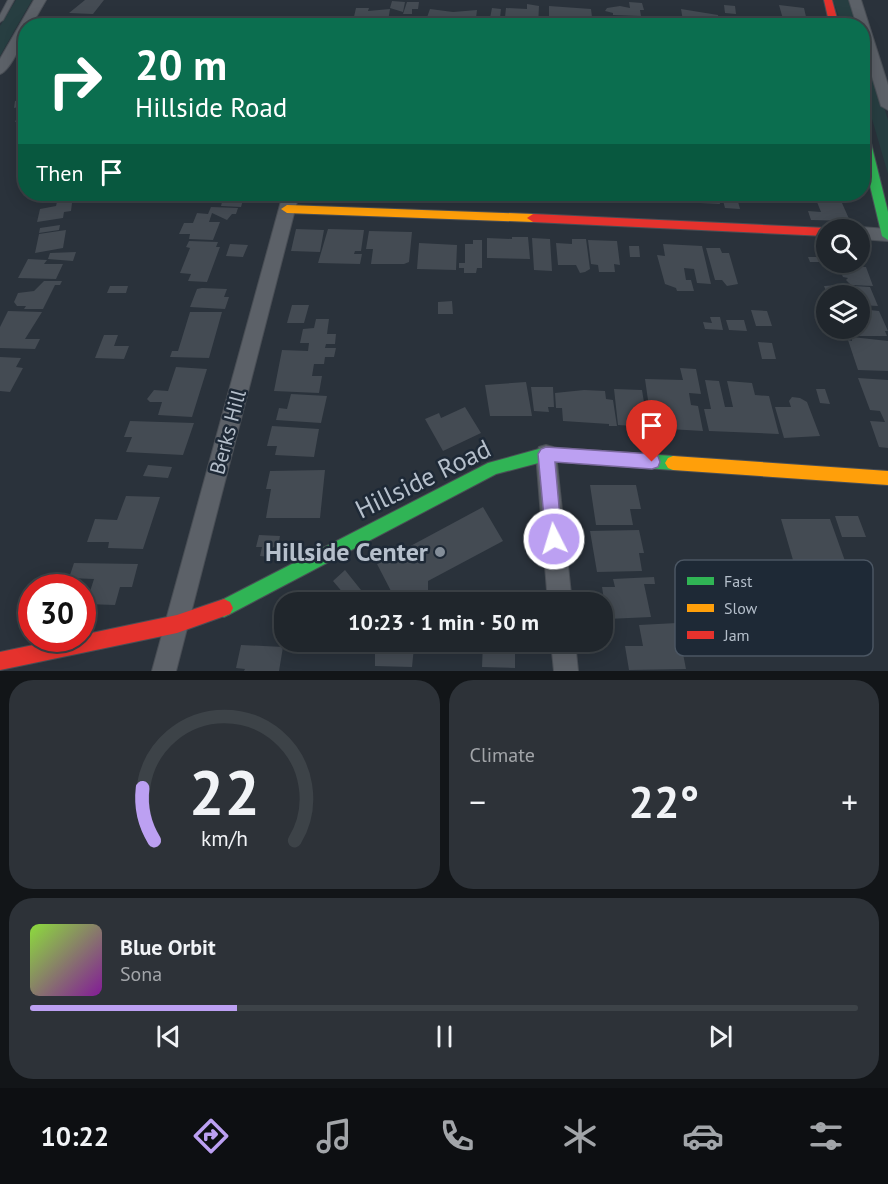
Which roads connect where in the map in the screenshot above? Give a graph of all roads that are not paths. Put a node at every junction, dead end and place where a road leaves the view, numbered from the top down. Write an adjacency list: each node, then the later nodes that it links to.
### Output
1 (11, 0): 8 (lane)
2 (40, 0): 5 (street)
3 (828, 0): 6 (street)
4 (855, 0): 7 (street)
5 (30, 18)
6 (833, 18)
7 (861, 18)
8 (0, 20)
9 (18, 38): 11 (street)
10 (870, 48): 12 (street)
11 (0, 70)
12 (888, 106)
13 (870, 152): 14 (street)
14 (883, 196): 18 (street)
15 (289, 201): 16 (street); 22 (street, Berks Hill)
16 (816, 232)
17 (870, 234): 18 (street)
18 (888, 235)
19 (546, 454): 20 (street, Hillside Road); 21 (street); 22 (street, Hillside Road)
20 (888, 478)
21 (559, 592)
22 (177, 624): 24 (street, Hillside Road); 25 (street, Berks Hill)
23 (565, 652): 26 (street)
24 (0, 660)
25 (164, 671)
26 (566, 671)

